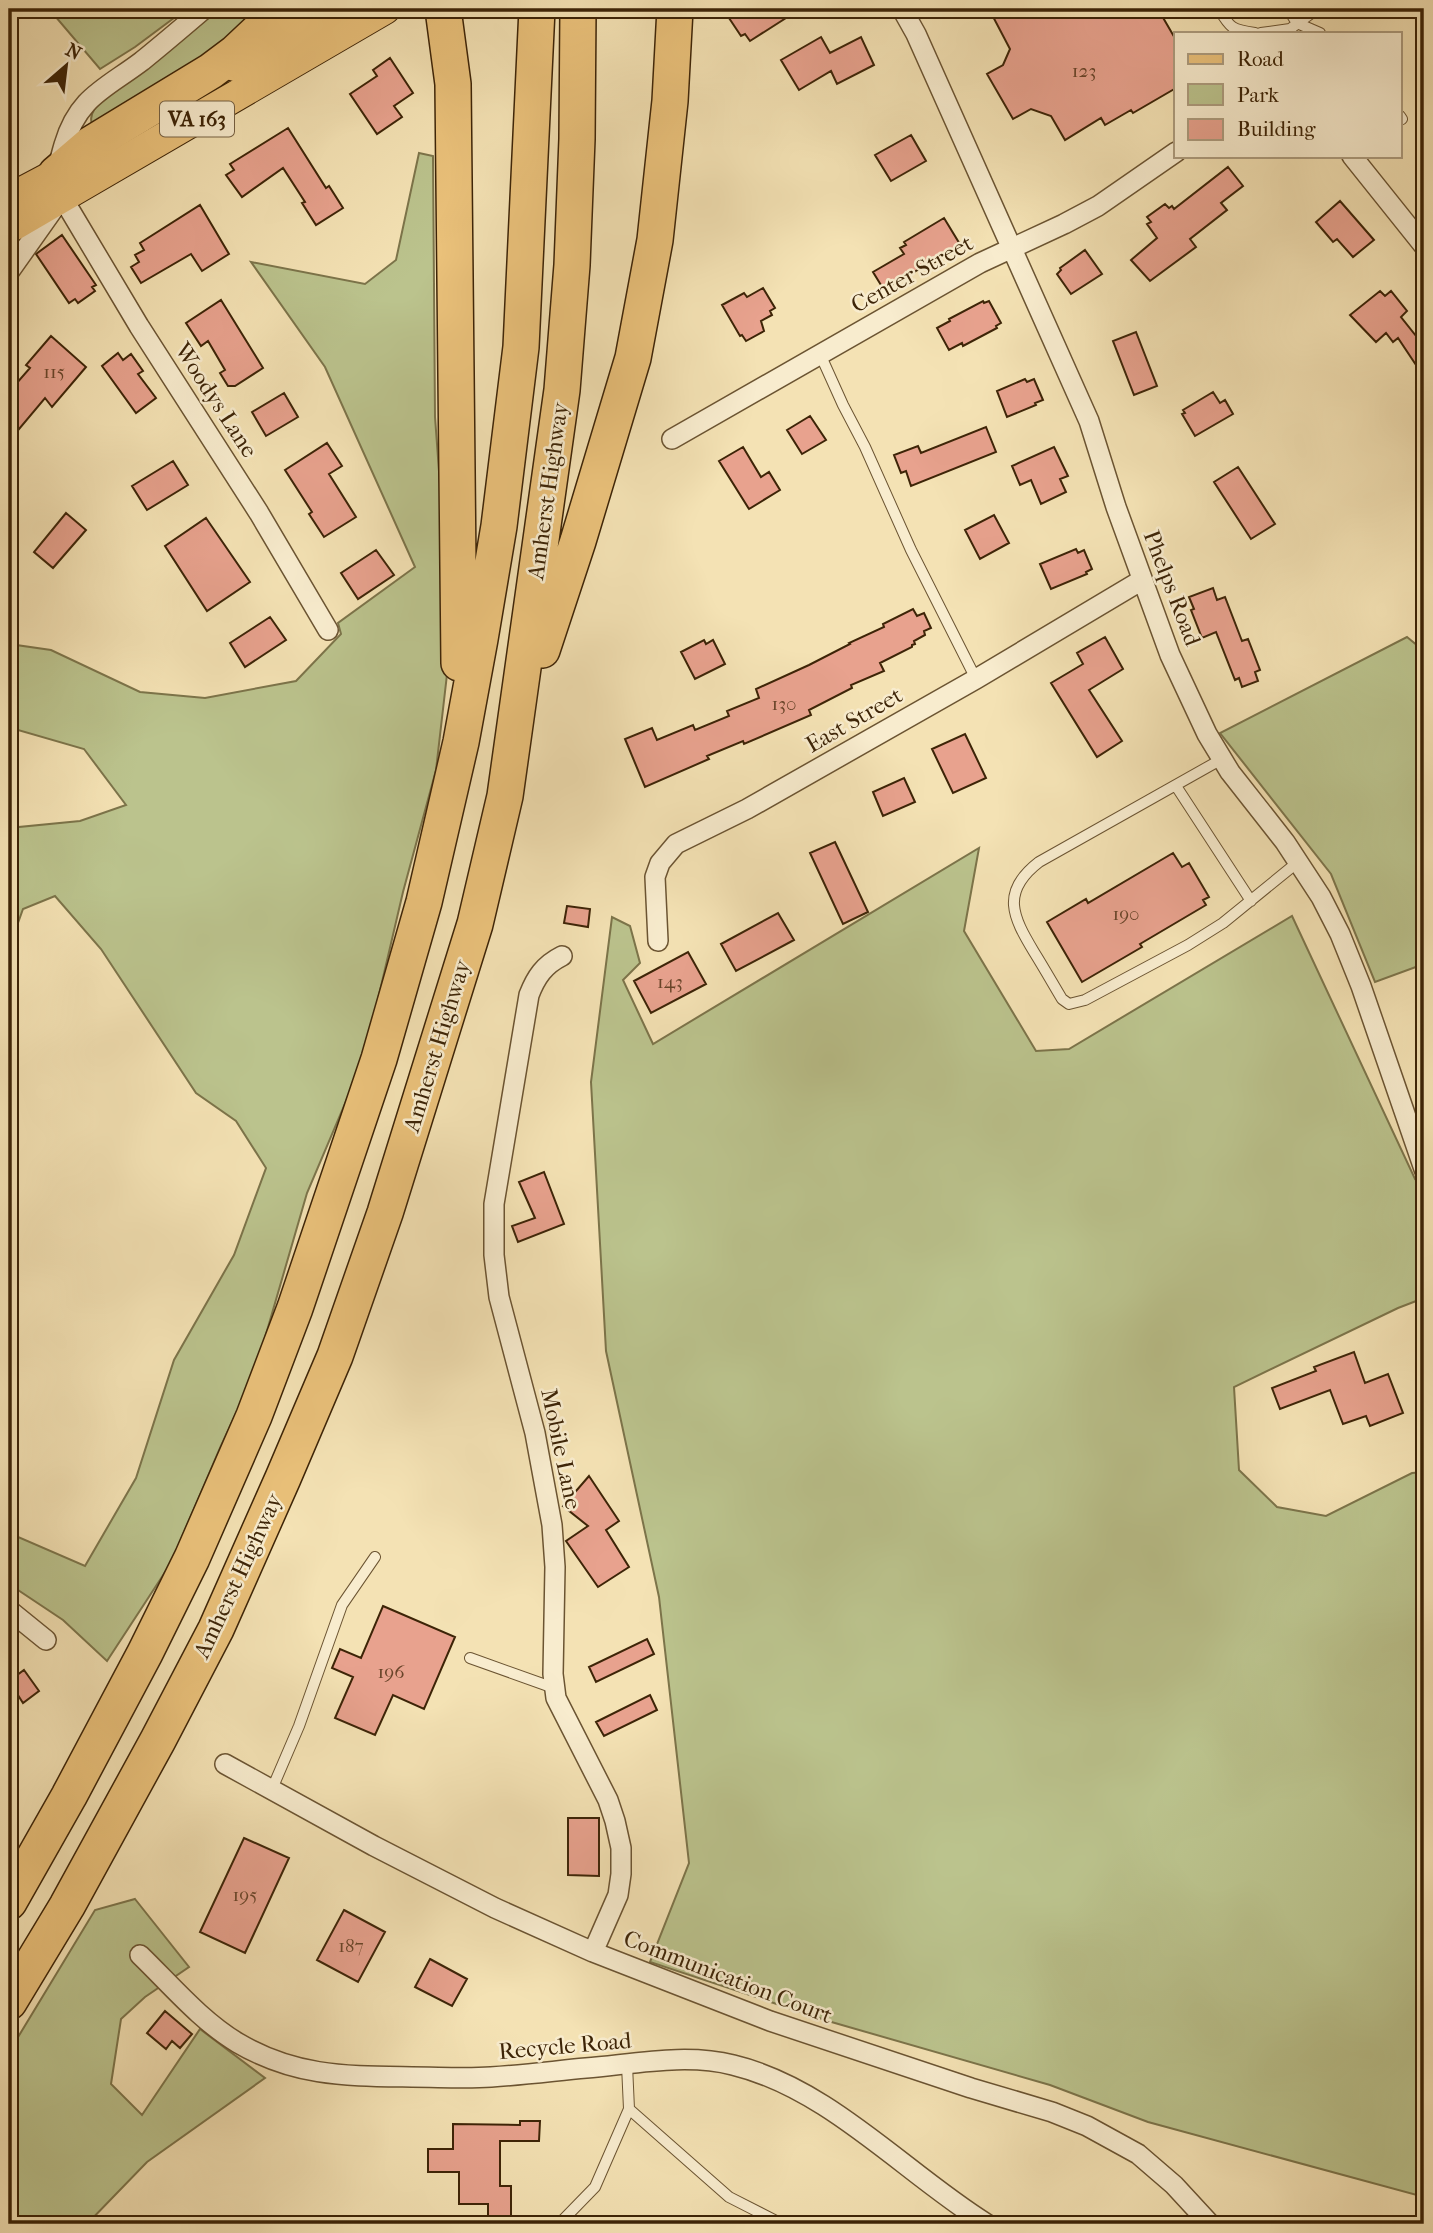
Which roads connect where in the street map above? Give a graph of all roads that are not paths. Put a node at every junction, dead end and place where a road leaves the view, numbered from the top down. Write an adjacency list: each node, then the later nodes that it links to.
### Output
1 (204, 9): 19 (street)
2 (282, 9): 19 (highway)
3 (327, 9): 19 (main road, VA 163)
4 (385, 9): 19 (main road, VA 163)
5 (443, 9): 33 (highway)
6 (537, 9): 33 (highway, Amherst Highway)
7 (578, 9): 32 (highway, Amherst Highway)
8 (675, 9): 32 (highway)
9 (902, 9): 23 (street, Phelps Road)
10 (1219, 9): 14 (lane)
11 (1288, 9): 13 (lane)
12 (1317, 9): 13 (lane)
13 (1292, 29): 15 (lane); 16 (lane)
14 (1246, 32)
15 (1269, 32)
16 (1313, 32)
17 (1174, 153): 23 (street, Center Street)
18 (1355, 158): 22 (street)
19 (59, 186): 20 (main road, VA 163); 21 (main road, VA 163); 24 (street); 28 (street, Woodys Lane)
20 (9, 199)
21 (9, 228)
22 (1424, 246)
23 (1010, 248): 25 (street, Center Street); 27 (street, Phelps Road)
24 (9, 272)
25 (820, 354): 26 (street, Center Street); 29 (lane)
26 (672, 439)
27 (1142, 580): 29 (street, East Street); 30 (street, Phelps Road)
28 (328, 630)
29 (976, 679): 36 (street, East Street)
30 (1222, 759): 31 (lane); 34 (street, Phelps Road)
31 (1176, 786): 35 (lane); 35 (lane)
32 (505, 796): 47 (highway, Amherst Highway)
33 (440, 825): 46 (highway, Amherst Highway)
34 (1298, 862): 35 (lane); 38 (street, Phelps Road)
35 (1251, 901)
36 (658, 941)
37 (562, 956): 43 (street, Mobile Lane)
38 (1424, 1169)
39 (375, 1557): 45 (lane)
40 (9, 1610): 41 (street)
41 (46, 1640)
42 (470, 1658): 43 (lane)
43 (555, 1688): 48 (street, Mobile Lane)
44 (226, 1764): 45 (street, Communication Court)
45 (272, 1789): 48 (street, Communication Court)
46 (9, 1902)
47 (67, 1906): 50 (highway, Amherst Highway); 51 (highway)
48 (593, 1952): 57 (street, Communication Court)
49 (140, 1955): 52 (street, Recycle Road)
50 (9, 2002)
51 (9, 2018)
52 (627, 2065): 53 (lane); 56 (street, Recycle Road)
53 (629, 2109): 54 (lane); 55 (lane)
54 (559, 2224)
55 (782, 2224)
56 (987, 2224)
57 (1210, 2224)

